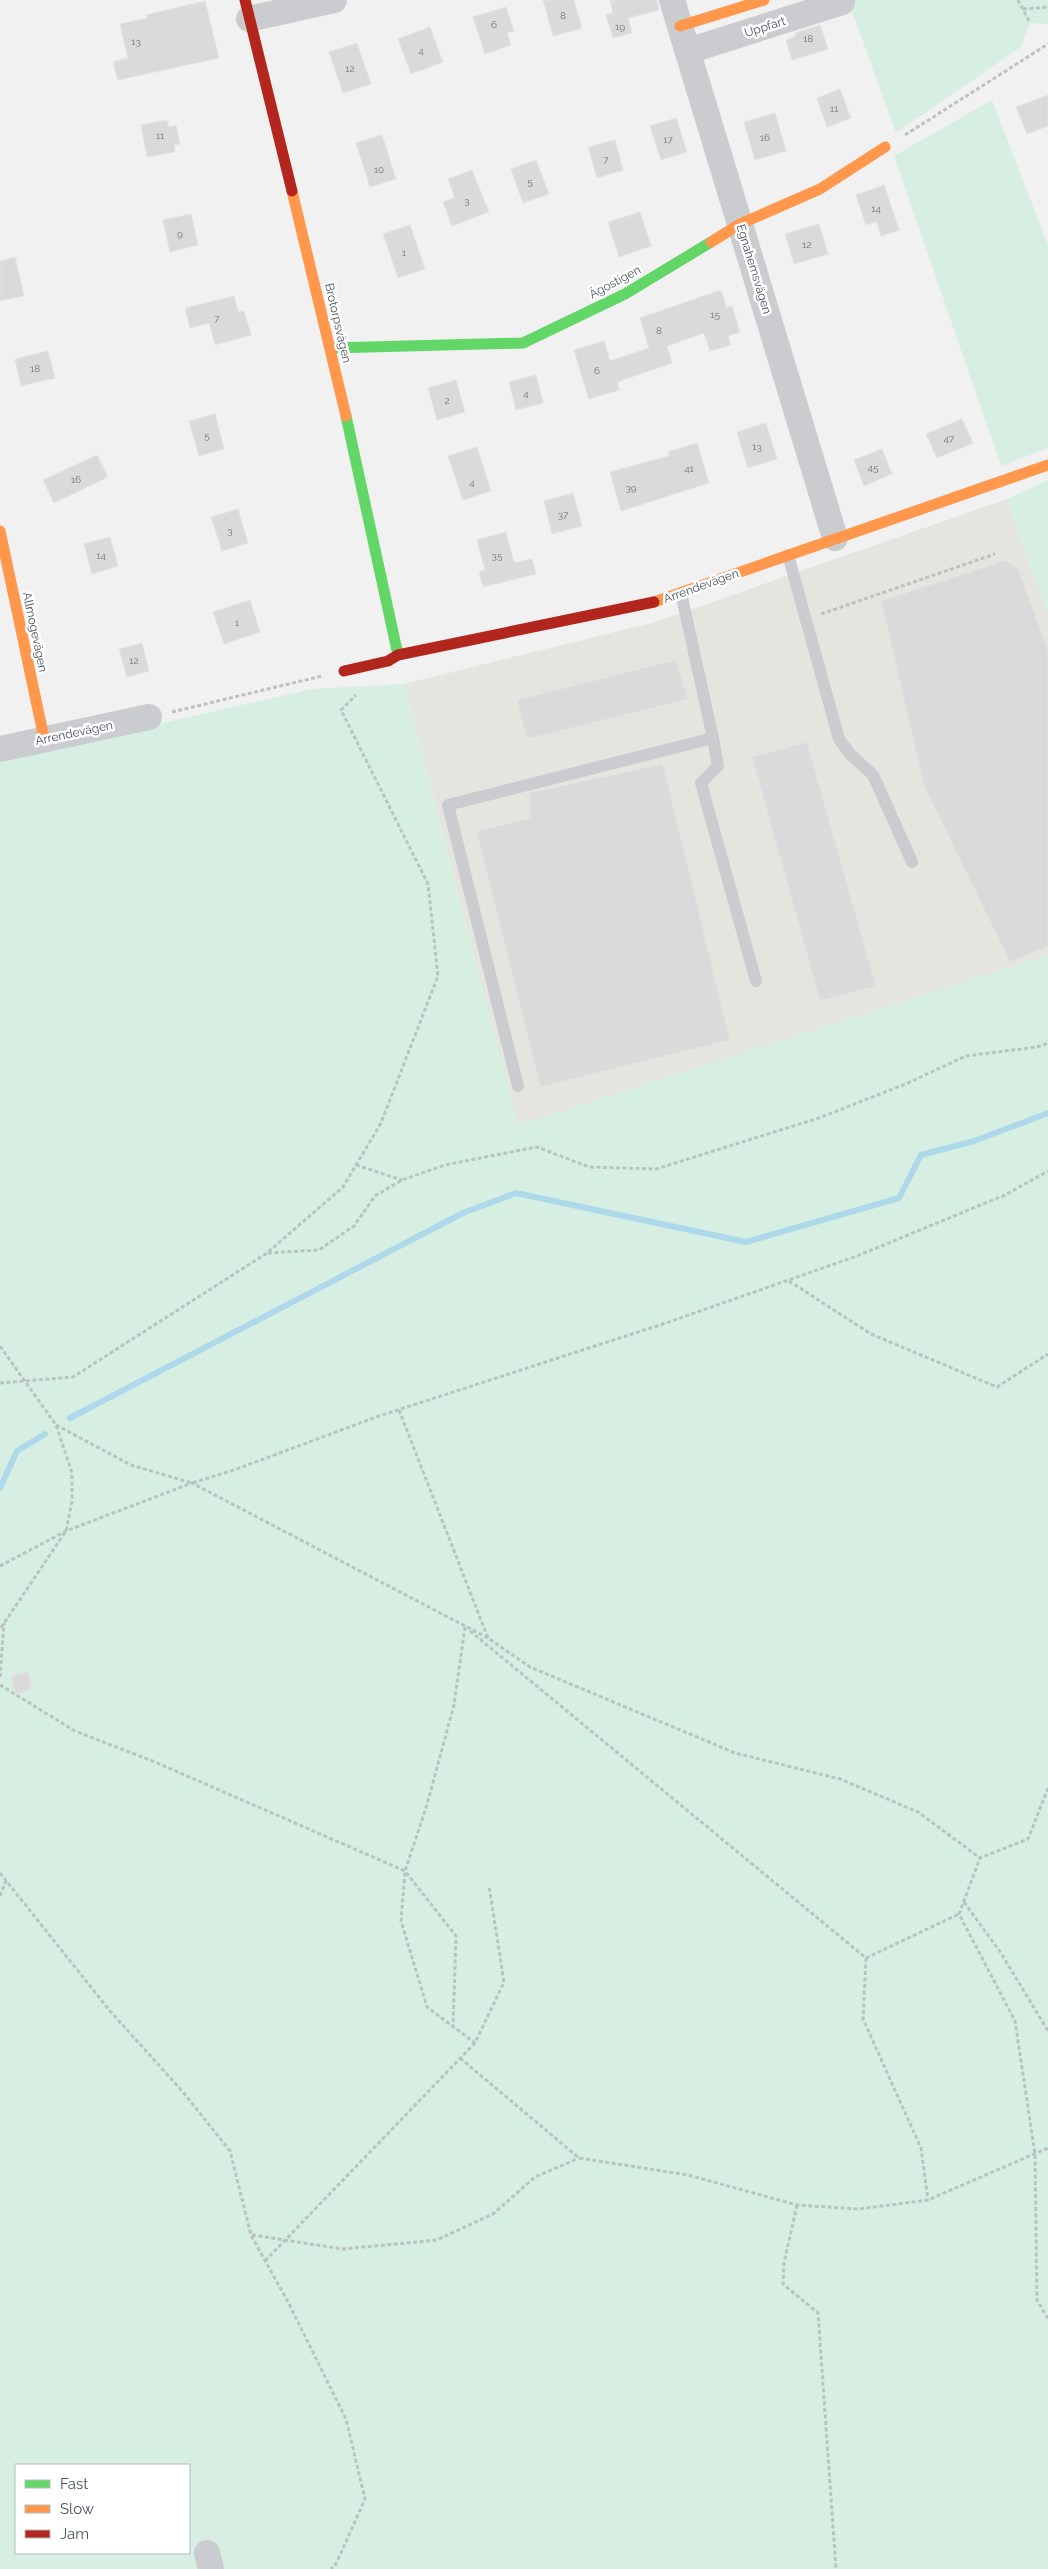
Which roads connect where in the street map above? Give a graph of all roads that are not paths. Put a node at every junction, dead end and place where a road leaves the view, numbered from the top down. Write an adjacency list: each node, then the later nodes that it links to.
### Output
1 (334, 0): 5 (street)
2 (672, 0): 6 (street, Egnahemsvägen)
3 (764, 0): 6 (street, Uppfart)
4 (842, 2): 7 (street, Uppfart)
5 (247, 10): 10 (street, Brotorpsvägen)
6 (680, 26): 7 (street, Egnahemsvägen)
7 (688, 52): 9 (street, Egnahemsvägen)
8 (886, 147): 9 (street, Ägostigen)
9 (740, 224): 10 (street, Ägostigen); 13 (street, Egnahemsvägen)
10 (330, 348): 16 (street, Brotorpsvägen)
11 (1048, 465): 13 (street, Arrendevägen)
12 (0, 531): 19 (street, Allmogevägen)
13 (835, 538): 14 (street, Arrendevägen)
14 (788, 555): 15 (street, Arrendevägen); 22 (lane)
15 (681, 593): 16 (street, Arrendevägen); 20 (lane)
16 (398, 655): 17 (street, Arrendevägen)
17 (344, 671)
18 (149, 717): 19 (street, Arrendevägen)
19 (44, 738): 21 (street, Arrendevägen)
20 (713, 738): 23 (lane); 24 (lane)
21 (0, 749)
22 (912, 862)
23 (756, 981)
24 (518, 1086)

